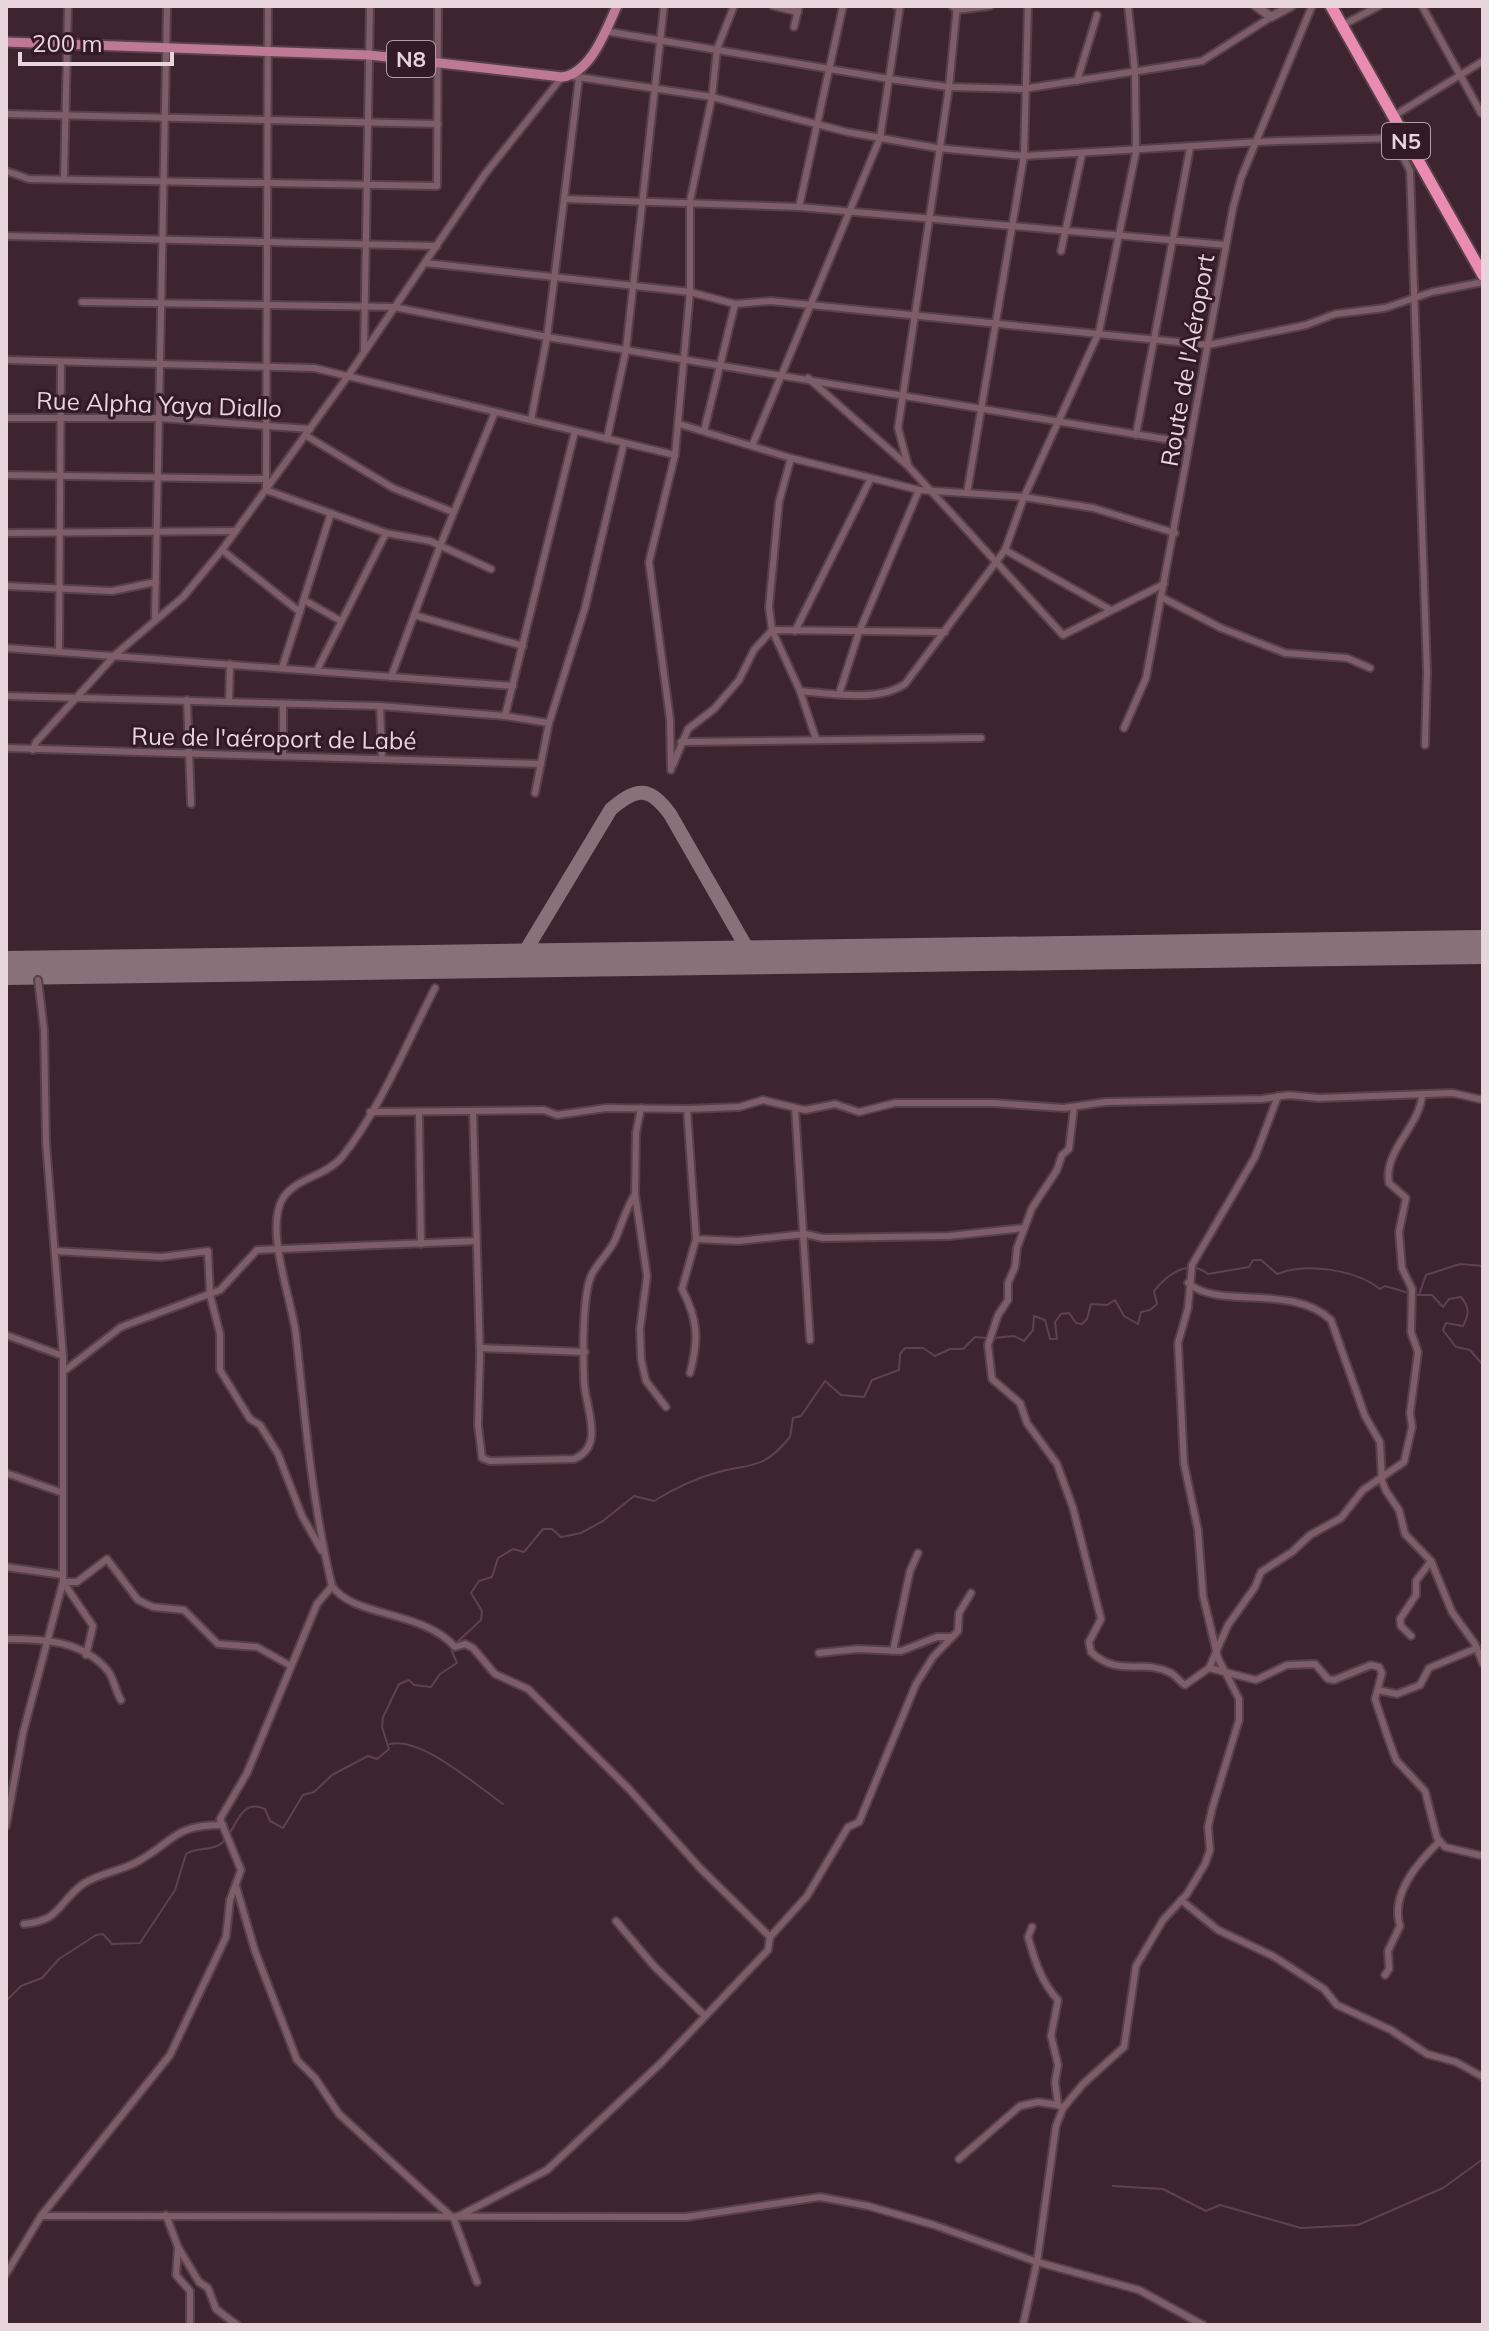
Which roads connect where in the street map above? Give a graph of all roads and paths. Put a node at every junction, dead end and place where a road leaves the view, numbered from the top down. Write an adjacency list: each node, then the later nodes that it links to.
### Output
1 (68, 6): 30 (street)
2 (167, 6): 31 (street)
3 (268, 6): 33 (street)
4 (370, 6): 34 (street)
5 (438, 6): 36 (street)
6 (617, 6): 27 (main road)
7 (664, 6): 28 (street)
8 (734, 6): 32 (street)
9 (773, 6): 22 (street)
10 (843, 6): 37 (street)
11 (896, 6): 41 (street)
12 (990, 6): 21 (street)
13 (1028, 6): 45 (street)
14 (1128, 6): 38 (street)
15 (1256, 6): 24 (street)
16 (1291, 6): 24 (street)
17 (1312, 6): 58 (street, Route de l'Aéroport)
18 (1331, 6): 25 (highway, N5)
19 (1379, 6): 25 (street)
20 (1422, 6): 39 (street)
21 (955, 7): 43 (street)
22 (798, 9): 26 (street)
23 (1097, 15): 42 (street)
24 (1271, 17): 38 (street)
25 (1341, 26): 50 (highway, N5)
26 (794, 27)
27 (605, 31): 28 (street); 40 (main road)
28 (661, 40): 32 (street); 44 (street)
29 (6, 42): 30 (main road, N8)
30 (67, 42): 31 (main road, N8); 49 (street)
31 (166, 45): 33 (main road, N8); 51 (street)
32 (717, 49): 37 (street); 46 (street)
33 (267, 50): 34 (main road, N8); 52 (street)
34 (369, 55): 36 (main road, N8); 53 (street)
35 (1483, 61): 39 (street)
36 (438, 62): 40 (main road, N8); 54 (street)
37 (831, 69): 41 (street); 55 (street)
38 (1135, 72): 42 (street); 61 (street)
39 (1459, 75): 47 (street); 50 (street)
40 (570, 77): 44 (street); 69 (street); 84 (street)
41 (889, 79): 43 (street); 56 (street)
42 (1077, 81): 45 (street)
43 (949, 87): 45 (street); 59 (street)
44 (657, 89): 46 (street); 70 (street)
45 (1023, 89): 63 (street)
46 (712, 97): 55 (street); 71 (street)
47 (1481, 113)
48 (6, 114): 49 (street)
49 (66, 115): 51 (street); 65 (street)
50 (1392, 117): 57 (highway, N5)
51 (165, 118): 52 (street); 66 (street)
52 (267, 120): 53 (street); 67 (street)
53 (369, 123): 54 (street); 68 (street)
54 (438, 124): 68 (street)
55 (819, 125): 56 (street); 72 (street)
56 (880, 138): 59 (street); 73 (street)
57 (1399, 138): 58 (street); 87 (highway, N5); 92 (street)
58 (1255, 144): 60 (street); 83 (street, Route de l'Aéroport)
59 (937, 148): 63 (street); 74 (street)
60 (1190, 148): 61 (street); 80 (street)
61 (1136, 152): 62 (street); 78 (street)
62 (1082, 154): 63 (street); 76 (street)
63 (1024, 156): 75 (street)
64 (6, 171): 65 (street)
65 (64, 179): 66 (street)
66 (164, 181): 67 (street); 79 (street)
67 (266, 183): 68 (street); 81 (street)
68 (367, 185): 82 (street)
69 (564, 199): 70 (street); 88 (street)
70 (640, 200): 71 (street); 90 (street)
71 (690, 201): 72 (street); 91 (street)
72 (799, 207): 73 (street)
73 (852, 212): 74 (street); 97 (street)
74 (927, 218): 75 (street); 100 (street)
75 (1012, 226): 76 (street); 101 (street)
76 (1065, 231): 78 (street); 85 (street)
77 (6, 236): 79 (street)
78 (1120, 236): 80 (street); 102 (street)
79 (163, 240): 81 (street); 94 (street)
80 (1175, 240): 83 (street); 104 (street)
81 (265, 242): 82 (street); 96 (street)
82 (366, 244): 84 (street); 98 (street)
83 (1226, 245): 105 (street, Route de l'Aéroport)
84 (437, 246): 86 (street)
85 (1061, 251)
86 (425, 263): 88 (street); 99 (street)
87 (1483, 275)
88 (554, 279): 90 (street); 103 (street)
89 (1483, 282): 92 (street)
90 (632, 288): 91 (street); 106 (street)
91 (690, 292): 95 (street); 108 (street)
92 (1413, 298): 105 (street); 200 (street)
93 (82, 302): 94 (street)
94 (162, 303): 96 (street); 111 (street)
95 (735, 304): 97 (street); 112 (street)
96 (265, 305): 98 (street); 113 (street)
97 (812, 305): 100 (street); 114 (street)
98 (365, 306): 99 (street); 107 (street)
99 (394, 307): 103 (street); 107 (street)
100 (913, 315): 101 (street); 117 (street)
101 (996, 323): 102 (street); 118 (street)
102 (1099, 332): 104 (street); 124 (street)
103 (547, 337): 106 (street); 123 (street)
104 (1154, 338): 105 (street); 130 (street)
105 (1208, 345): 133 (street, Route de l'Aéroport)
106 (626, 350): 108 (street); 131 (street)
107 (364, 353): 115 (street)
108 (684, 358): 112 (street); 126 (street)
109 (6, 360): 110 (street)
110 (61, 362): 111 (street); 122 (street)
111 (161, 364): 113 (street); 121 (street)
112 (720, 364): 114 (street); 128 (street)
113 (264, 367): 115 (street); 125 (street)
114 (783, 374): 116 (street); 134 (street)
115 (348, 376): 119 (street); 129 (street)
116 (807, 377): 117 (street); 137 (street)
117 (902, 393): 118 (street); 137 (street)
118 (982, 407): 124 (street); 146 (street)
119 (495, 412): 123 (street); 148 (street)
120 (6, 418): 122 (street, Rue Alpha Yaya Diallo)
121 (159, 418): 122 (street, Rue Alpha Yaya Diallo); 125 (street, Rue Alpha Yaya Diallo); 140 (street)
122 (61, 419): 139 (street)
123 (531, 420): 127 (street)
124 (1059, 420): 130 (street); 147 (street)
125 (264, 423): 129 (street, Rue Alpha Yaya Diallo); 142 (street)
126 (679, 424): 128 (street); 135 (street)
127 (575, 431): 131 (street); 176 (street)
128 (704, 431): 134 (street)
129 (307, 432): 144 (street); 148 (street)
130 (1136, 435): 133 (street)
131 (607, 439): 132 (street)
132 (624, 443): 135 (street); 195 (street)
133 (1189, 443): 155 (street, Route de l'Aéroport)
134 (752, 446): 136 (street)
135 (675, 455): 199 (street)
136 (791, 458): 141 (street); 172 (street)
137 (908, 466): 143 (street)
138 (6, 475): 139 (street)
139 (60, 476): 140 (street); 153 (street)
140 (158, 477): 142 (street); 151 (street)
141 (871, 478): 145 (street); 173 (street)
142 (263, 479): 144 (street)
143 (929, 489): 145 (street); 146 (street); 159 (street)
144 (266, 490): 149 (street); 150 (street)
145 (919, 490): 174 (street)
146 (967, 493): 147 (street)
147 (1024, 497): 155 (street); 158 (street)
148 (453, 512): 156 (street)
149 (331, 513): 154 (street); 166 (street)
150 (235, 531): 151 (street); 157 (street)
151 (157, 532): 153 (street); 161 (street)
152 (6, 533): 153 (street)
153 (60, 533): 164 (street)
154 (386, 533): 156 (street); 171 (street)
155 (1175, 533): 162 (street, Route de l'Aéroport)
156 (440, 546): 160 (street); 169 (street)
157 (222, 550): 168 (street); 170 (street)
158 (1005, 550): 159 (street); 167 (street)
159 (998, 564): 167 (street); 175 (street)
160 (491, 569)
161 (156, 582): 164 (street); 170 (street)
162 (1164, 584): 165 (street, Route de l'Aéroport); 167 (street)
163 (6, 586): 164 (street)
164 (59, 590): 178 (street)
165 (1161, 597): 182 (street); 196 (street, Route de l'Aéroport)
166 (304, 600): 168 (street); 171 (street)
167 (1111, 610)
168 (300, 612): 181 (street)
169 (414, 615): 176 (street); 184 (street)
170 (155, 617): 179 (street)
171 (341, 621): 183 (street)
172 (772, 630): 173 (street); 186 (street); 199 (street)
173 (795, 631): 174 (street)
174 (859, 632): 175 (street); 187 (street)
175 (945, 632): 187 (street)
176 (523, 646): 185 (street)
177 (6, 648): 178 (street)
178 (59, 651): 179 (street)
179 (116, 654): 180 (street); 189 (street)
180 (230, 664): 181 (street); 191 (street)
181 (282, 668): 183 (street)
182 (1370, 668)
183 (317, 670): 184 (street)
184 (391, 677): 185 (street)
185 (513, 686): 194 (street)
186 (800, 691): 187 (street); 198 (street)
187 (839, 694)
188 (6, 696): 189 (street)
189 (75, 698): 190 (street); 202 (street)
190 (187, 700): 191 (street); 203 (street)
191 (229, 702): 192 (street)
192 (283, 705): 193 (street); 204 (street)
193 (380, 706): 194 (street); 205 (street)
194 (505, 716): 195 (street)
195 (549, 723): 206 (street)
196 (1124, 728)
197 (981, 738): 198 (street)
198 (816, 739): 199 (street)
199 (681, 742)
200 (1425, 745)
201 (6, 748): 202 (street, Rue de l'aéroport de Labé)
202 (33, 750): 203 (street, Rue de l'aéroport de Labé)
203 (187, 755): 204 (street, Rue de l'aéroport de Labé); 208 (street)
204 (283, 756): 205 (street, Rue de l'aéroport de Labé)
205 (382, 759): 206 (street, Rue de l'aéroport de Labé)
206 (541, 764): 207 (street)
207 (535, 793)
208 (191, 804)
209 (38, 980): 228 (street)
210 (435, 988): 219 (street)
211 (1278, 1096): 212 (street); 214 (street); 229 (street)
212 (1422, 1096): 213 (street); 240 (street)
213 (1483, 1100)
214 (1074, 1107): 216 (street); 222 (street)
215 (641, 1108): 217 (street); 218 (street); 221 (street)
216 (795, 1108): 217 (street); 223 (street)
217 (687, 1109): 224 (street)
218 (473, 1111): 220 (street); 225 (street)
219 (370, 1112): 220 (street); 227 (street)
220 (419, 1113): 226 (street)
221 (635, 1194): 234 (street); 238 (street)
222 (1024, 1228): 223 (street); 260 (street)
223 (805, 1234): 224 (street); 232 (street)
224 (696, 1239): 237 (street)
225 (476, 1241): 226 (street); 233 (street)
226 (421, 1244): 227 (street)
227 (277, 1250): 230 (street); 242 (street)
228 (55, 1251): 230 (street); 235 (street)
229 (1188, 1283): 240 (street); 256 (street)
230 (210, 1295): 236 (street); 242 (street)
231 (6, 1335): 235 (street)
232 (810, 1340)
233 (480, 1348): 234 (street); 234 (street)
234 (585, 1352)
235 (63, 1356): 236 (street)
236 (63, 1372): 241 (street)
237 (690, 1373)
238 (666, 1407)
239 (6, 1473): 241 (street)
240 (1384, 1474): 244 (street); 256 (street)
241 (63, 1493): 246 (street)
242 (323, 1552): 247 (street)
243 (918, 1553): 254 (street)
244 (1431, 1561): 249 (street); 253 (street)
245 (6, 1567): 246 (street)
246 (63, 1578): 252 (street); 257 (street); 259 (street)
247 (332, 1586): 259 (street); 273 (street)
248 (971, 1593): 250 (street)
249 (1411, 1636)
250 (952, 1637): 254 (street); 273 (street)
251 (6, 1639): 252 (street)
252 (48, 1639): 257 (street); 265 (street)
253 (1477, 1648): 258 (street); 262 (street)
254 (893, 1651): 255 (street)
255 (819, 1653)
256 (1217, 1654): 260 (street); 261 (street)
257 (86, 1655): 263 (street)
258 (1483, 1664)
259 (291, 1666): 264 (street)
260 (1209, 1668): 261 (street)
261 (1227, 1673): 262 (street); 269 (street)
262 (1378, 1690): 266 (street)
263 (121, 1700)
264 (223, 1825): 268 (street); 271 (street)
265 (6, 1826)
266 (1440, 1841): 267 (street); 274 (street)
267 (1483, 1856)
268 (236, 1886): 280 (street); 281 (street)
269 (1181, 1900): 276 (street); 277 (street)
270 (616, 1921): 275 (street)
271 (24, 1924)
272 (1032, 1927): 277 (street)
273 (770, 1937): 275 (street)
274 (1385, 1975)
275 (705, 2016): 281 (street)
276 (1483, 2077)
277 (1060, 2107): 278 (street); 283 (street)
278 (959, 2159)
279 (166, 2215): 280 (street); 281 (street); 282 (street)
280 (41, 2216): 284 (street)
281 (454, 2219): 283 (street); 285 (street)
282 (178, 2247): 286 (street); 287 (street)
283 (1037, 2262): 288 (street); 289 (street)
284 (6, 2277)
285 (477, 2282)
286 (190, 2325)
287 (237, 2325)
288 (1023, 2325)
289 (1203, 2325)

